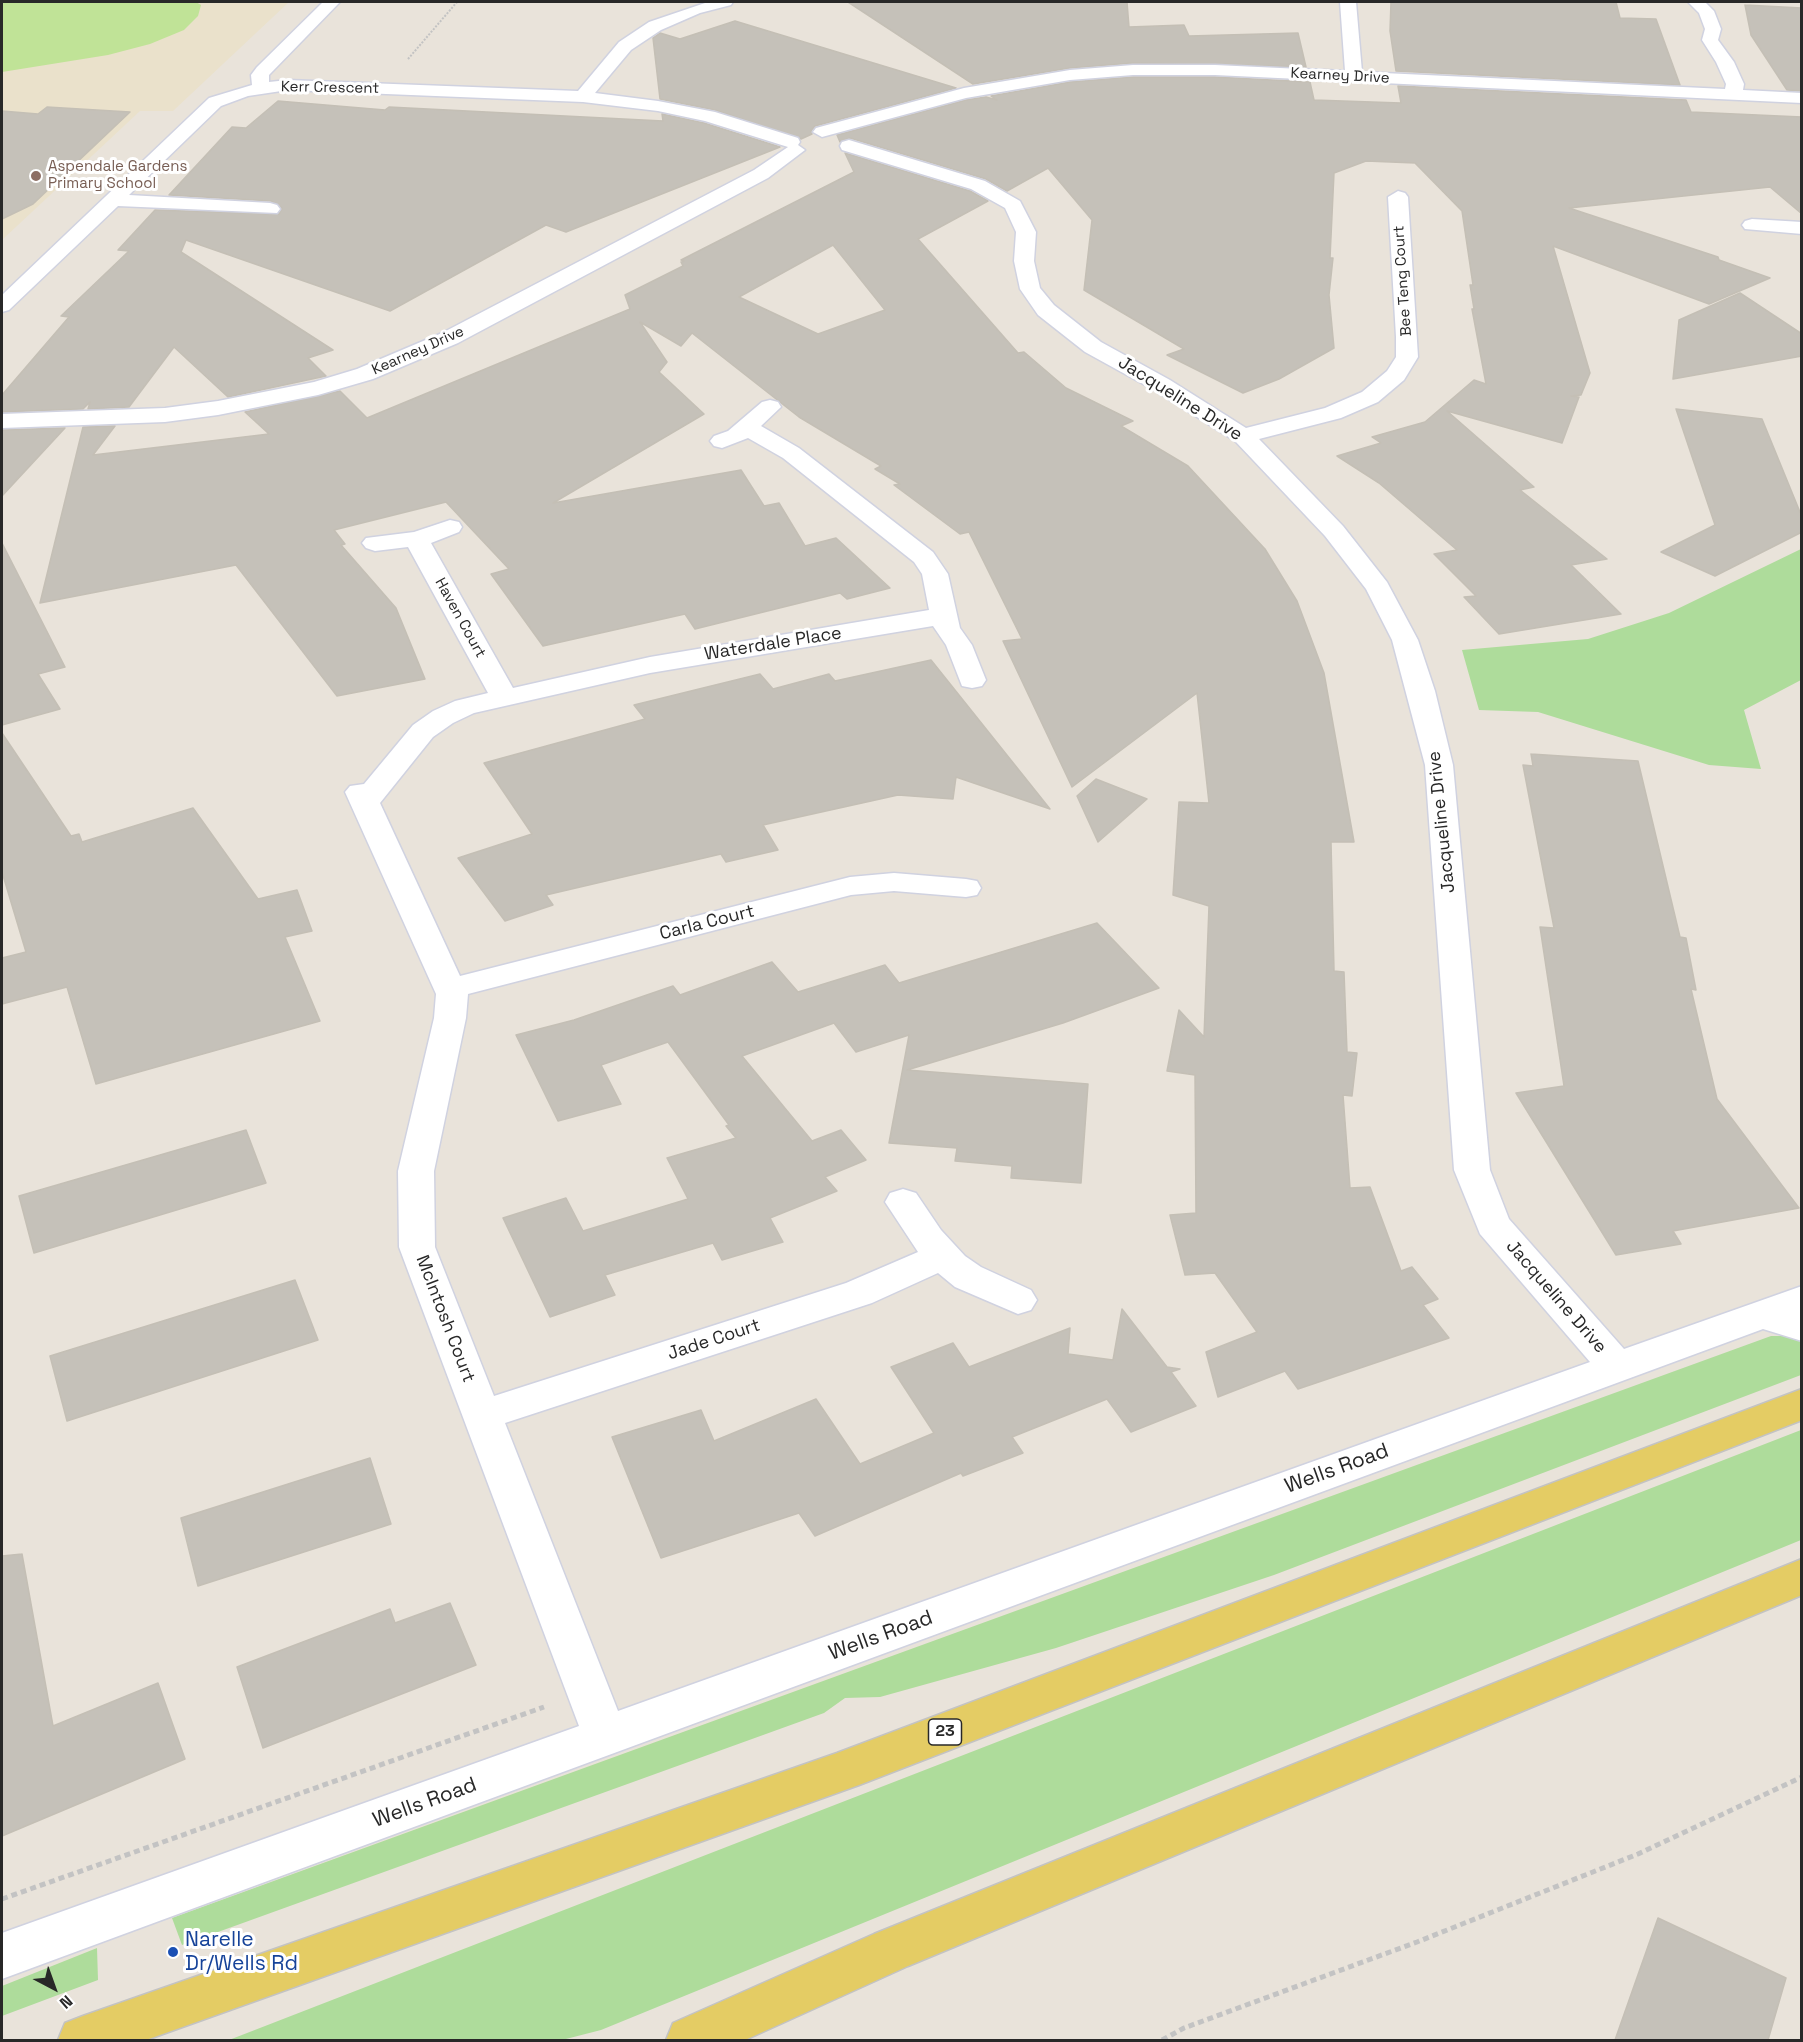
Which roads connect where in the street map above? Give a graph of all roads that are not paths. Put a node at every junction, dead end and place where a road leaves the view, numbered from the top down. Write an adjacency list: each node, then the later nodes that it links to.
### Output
1 (332, 2): 6 (street)
2 (725, 2): 8 (street)
3 (1348, 2): 5 (street)
4 (1696, 2): 7 (street)
5 (1354, 76): 7 (street, Kearney Drive); 10 (street, Kearney Drive)
6 (261, 89): 8 (street, Kerr Crescent); 13 (street, Kerr Crescent)
7 (1733, 95): 9 (street, Kearney Drive)
8 (583, 98): 11 (street, Kerr Crescent)
9 (1802, 98)
10 (882, 115): 11 (street, Kearney Drive); 11 (street, Kearney Drive)
11 (820, 145): 20 (street, Kearney Drive); 23 (street, Jacqueline Drive)
12 (1398, 197): 23 (street, Bee Teng Court)
13 (115, 200): 14 (street); 17 (street, Kerr Crescent)
14 (270, 209)
15 (1752, 225): 16 (street)
16 (1802, 228)
17 (2, 306)
18 (770, 407): 22 (street)
19 (2, 416): 20 (street, Kearney Drive)
20 (42, 420): 21 (street, Kearney Drive)
21 (2, 421)
22 (747, 428): 24 (street); 28 (street)
23 (1243, 436): 40 (street, Jacqueline Drive)
24 (722, 441)
25 (450, 528): 26 (street)
26 (416, 539): 27 (street); 30 (street, Haven Court)
27 (375, 543)
28 (943, 616): 29 (street); 30 (street, Waterdale Place)
29 (972, 680)
30 (504, 697): 31 (street, Waterdale Place)
31 (362, 797): 33 (street, McIntosh Court)
32 (966, 888): 33 (street, Carla Court)
33 (451, 988): 42 (street, McIntosh Court)
34 (903, 1202): 35 (street)
35 (943, 1256): 36 (street); 42 (street, Jade Court)
36 (1018, 1300)
37 (1802, 1300): 38 (street, Wells Road)
38 (1761, 1314): 39 (street); 40 (street, Wells Road)
39 (1802, 1327)
40 (1617, 1366): 44 (street, Wells Road)
41 (1802, 1404): 46 (main road, 23)
42 (482, 1415): 44 (street, McIntosh Court)
43 (1802, 1576): 47 (main road)
44 (606, 1738): 45 (street, Wells Road)
45 (2, 1956)
46 (82, 2040)
47 (691, 2040)

